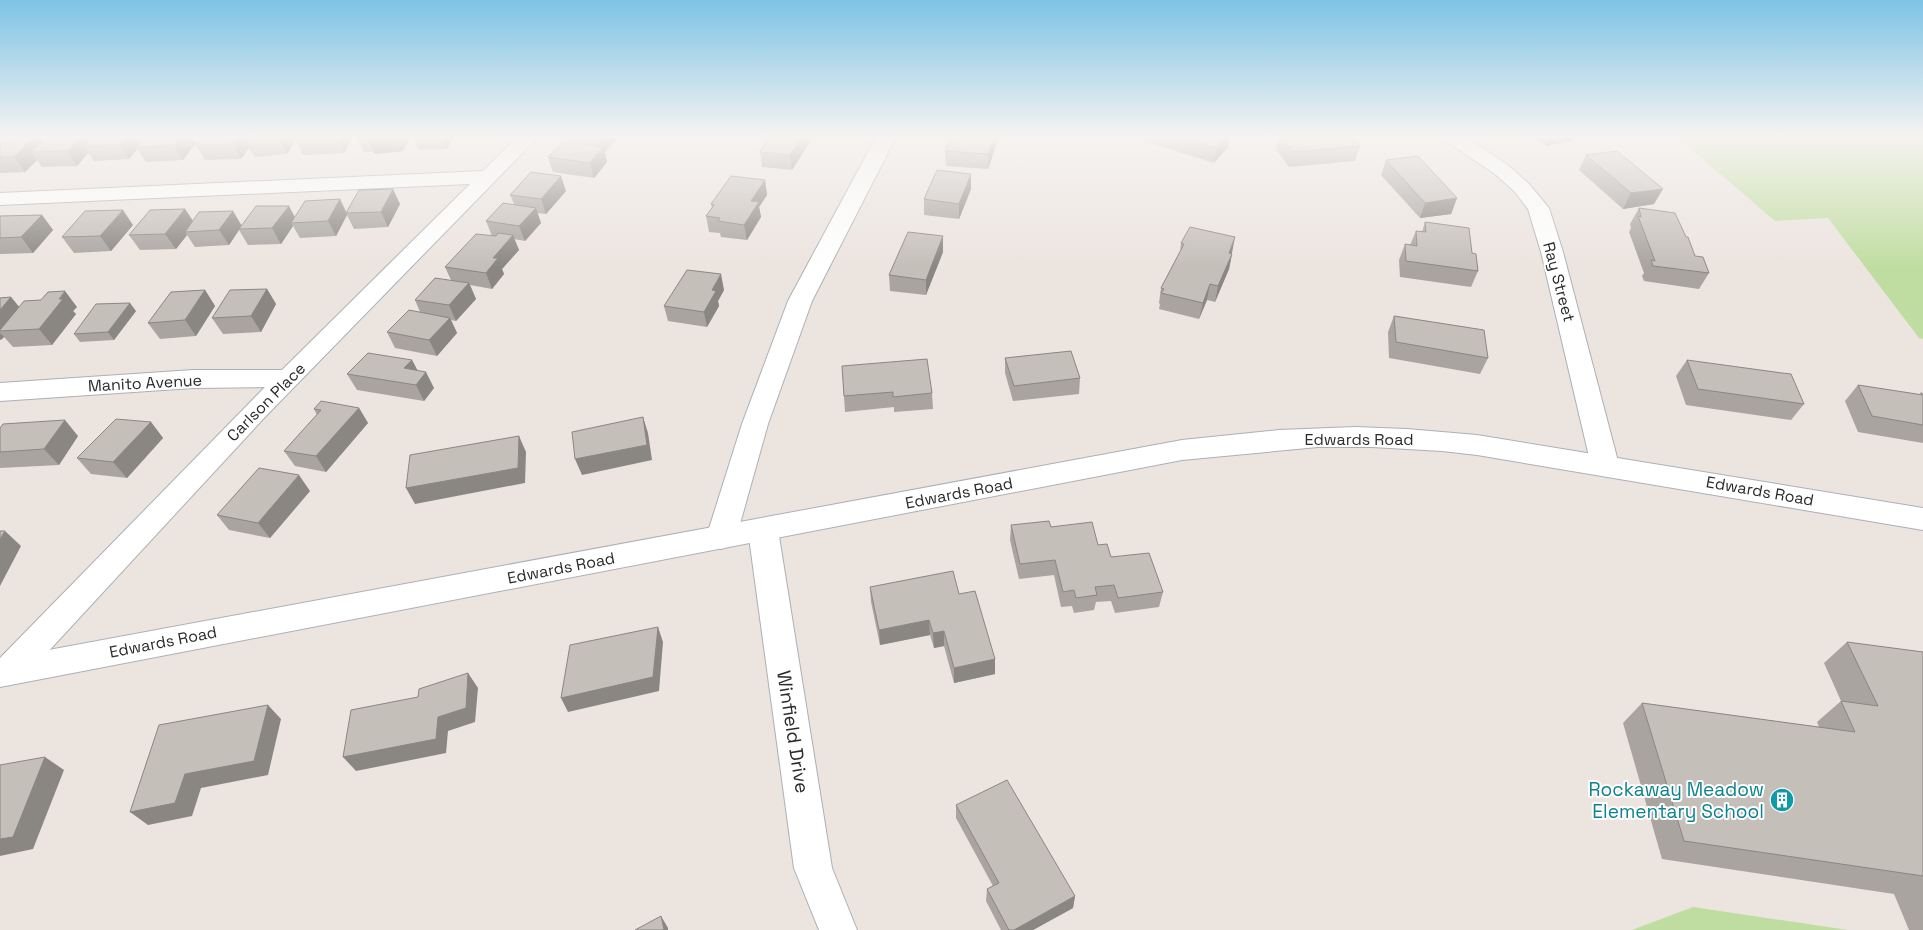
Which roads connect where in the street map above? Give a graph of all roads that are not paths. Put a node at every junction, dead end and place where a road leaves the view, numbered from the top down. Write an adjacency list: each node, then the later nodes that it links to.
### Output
1 (412, 180): 5 (street)
2 (484, 180): 6 (street, Carlson Place)
3 (863, 180): 11 (street)
4 (1514, 180): 8 (street, Ray Street)
5 (0, 199)
6 (289, 378): 7 (street, Manito Avenue); 12 (street, Carlson Place)
7 (0, 392)
8 (1605, 465): 9 (street, Edwards Road); 10 (street, Edwards Road)
9 (1923, 519)
10 (763, 530): 11 (street, Edwards Road); 13 (street, Winfield Drive)
11 (720, 538): 12 (street, Edwards Road)
12 (4, 672)
13 (838, 930)

